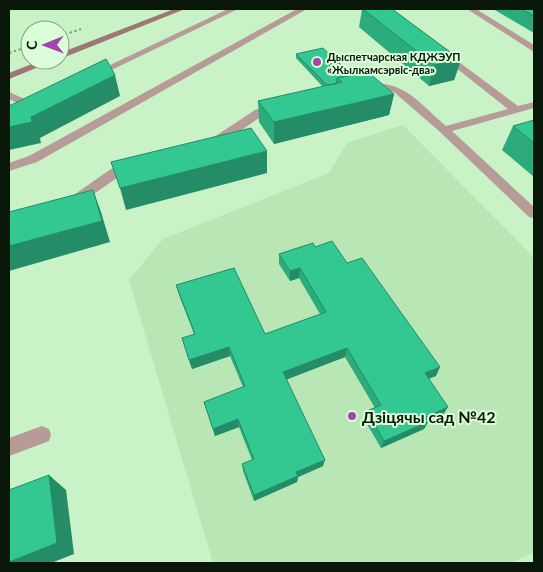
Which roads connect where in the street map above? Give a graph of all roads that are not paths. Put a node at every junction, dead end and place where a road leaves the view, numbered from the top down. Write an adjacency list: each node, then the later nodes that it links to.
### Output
1 (181, 9): 7 (main road)
2 (234, 9): 10 (lane)
3 (303, 9): 20 (lane)
4 (470, 9): 5 (lane)
5 (534, 49)
6 (439, 50): 16 (lane)
7 (70, 52)
8 (25, 70): 9 (main road)
9 (9, 76)
10 (81, 81)
11 (352, 90): 17 (lane)
12 (9, 95): 13 (lane)
13 (46, 97)
14 (285, 104): 18 (lane)
15 (534, 104): 16 (lane)
16 (516, 110): 17 (lane)
17 (444, 130): 22 (lane)
18 (201, 146)
19 (138, 161): 21 (lane)
20 (9, 167)
21 (62, 205)
22 (534, 214)
23 (42, 435): 24 (lane)
24 (9, 447)

